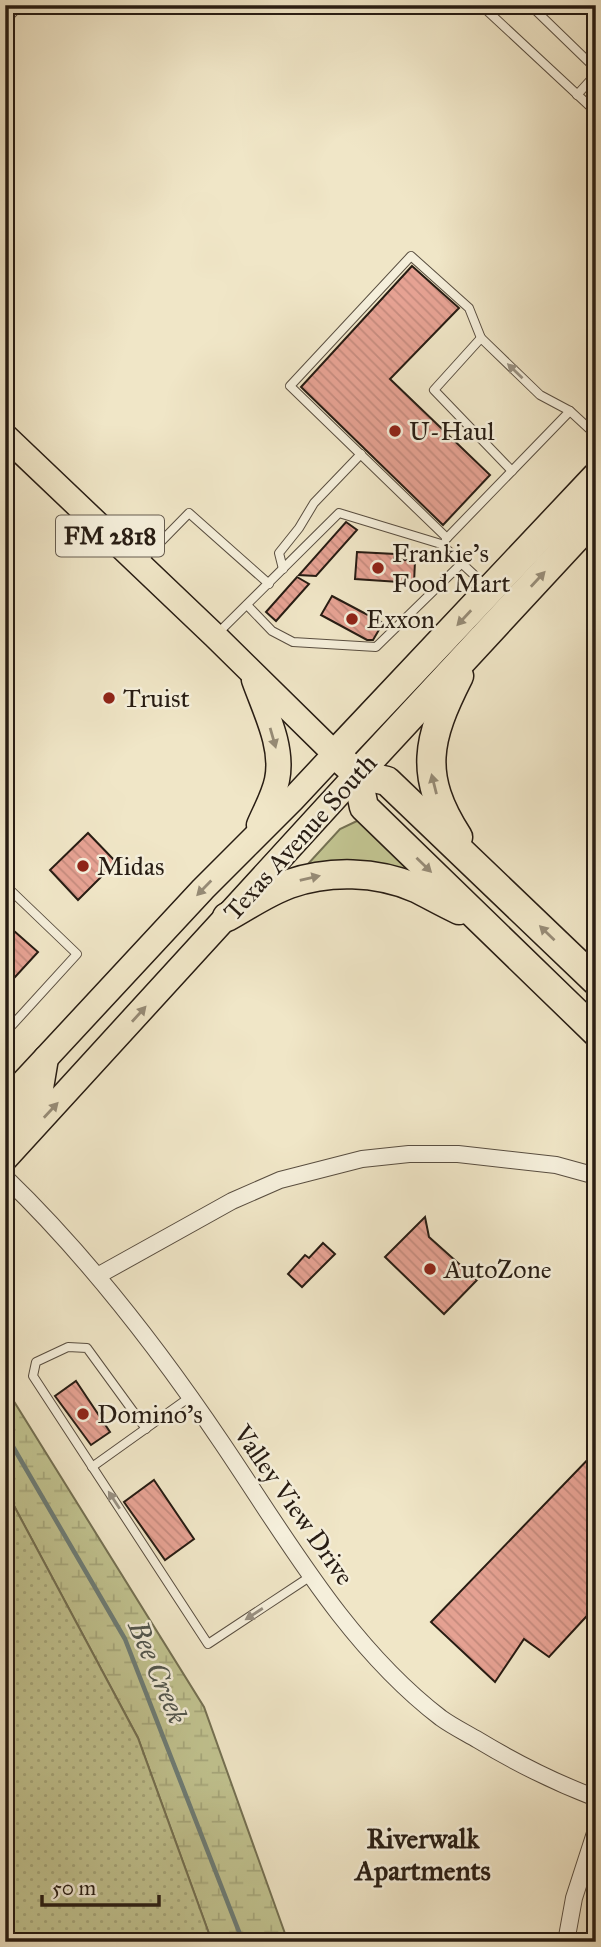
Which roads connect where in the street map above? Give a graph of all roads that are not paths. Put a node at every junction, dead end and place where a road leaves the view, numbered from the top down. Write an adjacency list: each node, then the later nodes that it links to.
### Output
1 (20, 5): 4 (lane)
2 (481, 5): 6 (lane)
3 (530, 5): 5 (lane)
4 (5, 21)
5 (596, 71): 6 (lane)
6 (577, 95): 7 (lane)
7 (596, 112)
8 (481, 338): 9 (lane, one-way to 8); 12 (lane); 13 (lane)
9 (570, 411): 10 (lane); 13 (lane)
10 (596, 435)
11 (5, 436): 17 (main road, FM 2818)
12 (360, 454): 16 (lane); 19 (lane)
13 (512, 471): 16 (lane)
14 (596, 477): 21 (highway, Texas Avenue South)
15 (596, 516): 24 (highway, Texas Avenue South, one-way to 15)
16 (444, 541): 18 (lane); 19 (lane)
17 (139, 564): 20 (lane); 23 (main road, FM 2818)
18 (461, 564): 21 (lane); 22 (lane)
19 (283, 569): 20 (lane)
20 (268, 584): 22 (lane)
21 (490, 590): 26 (highway, Texas Avenue South, one-way to 26)
22 (247, 605): 23 (lane)
23 (215, 636): 25 (main road, FM 2818)
24 (475, 647): 27 (highway, Texas Avenue South); 29 (highway, one-way to 24)
25 (251, 673): 26 (main road, FM 2818); 28 (main road, one-way to 28)
26 (335, 754): 27 (highway, FM 2818); 28 (main road, Texas Avenue South)
27 (357, 774): 29 (highway, FM 2818); 31 (main road, Texas Avenue South); 32 (highway, one-way to 32)
28 (252, 840): 36 (main road, Texas Avenue South, one-way to 36)
29 (477, 866): 33 (highway, FM 2818, one-way to 29)
30 (5, 885): 35 (lane)
31 (227, 917): 32 (highway, one-way to 32); 39 (main road, Texas Avenue South, one-way to 31)
32 (481, 920): 34 (highway)
33 (596, 981)
34 (596, 1032)
35 (5, 1033)
36 (46, 1058): 37 (main road, Texas Avenue South); 38 (main road)
37 (5, 1102)
38 (5, 1131)
39 (5, 1159)
40 (596, 1176): 42 (street)
41 (5, 1177): 42 (street, Valley View Drive)
42 (99, 1275): 43 (street, Valley View Drive)
43 (190, 1397): 44 (lane); 46 (street, Valley View Drive)
44 (146, 1429): 45 (lane); 45 (lane)
45 (92, 1467): 46 (lane, one-way to 45)
46 (311, 1576): 47 (street, Valley View Drive)
47 (596, 1798)
48 (596, 1830): 49 (street)
49 (566, 1942)

